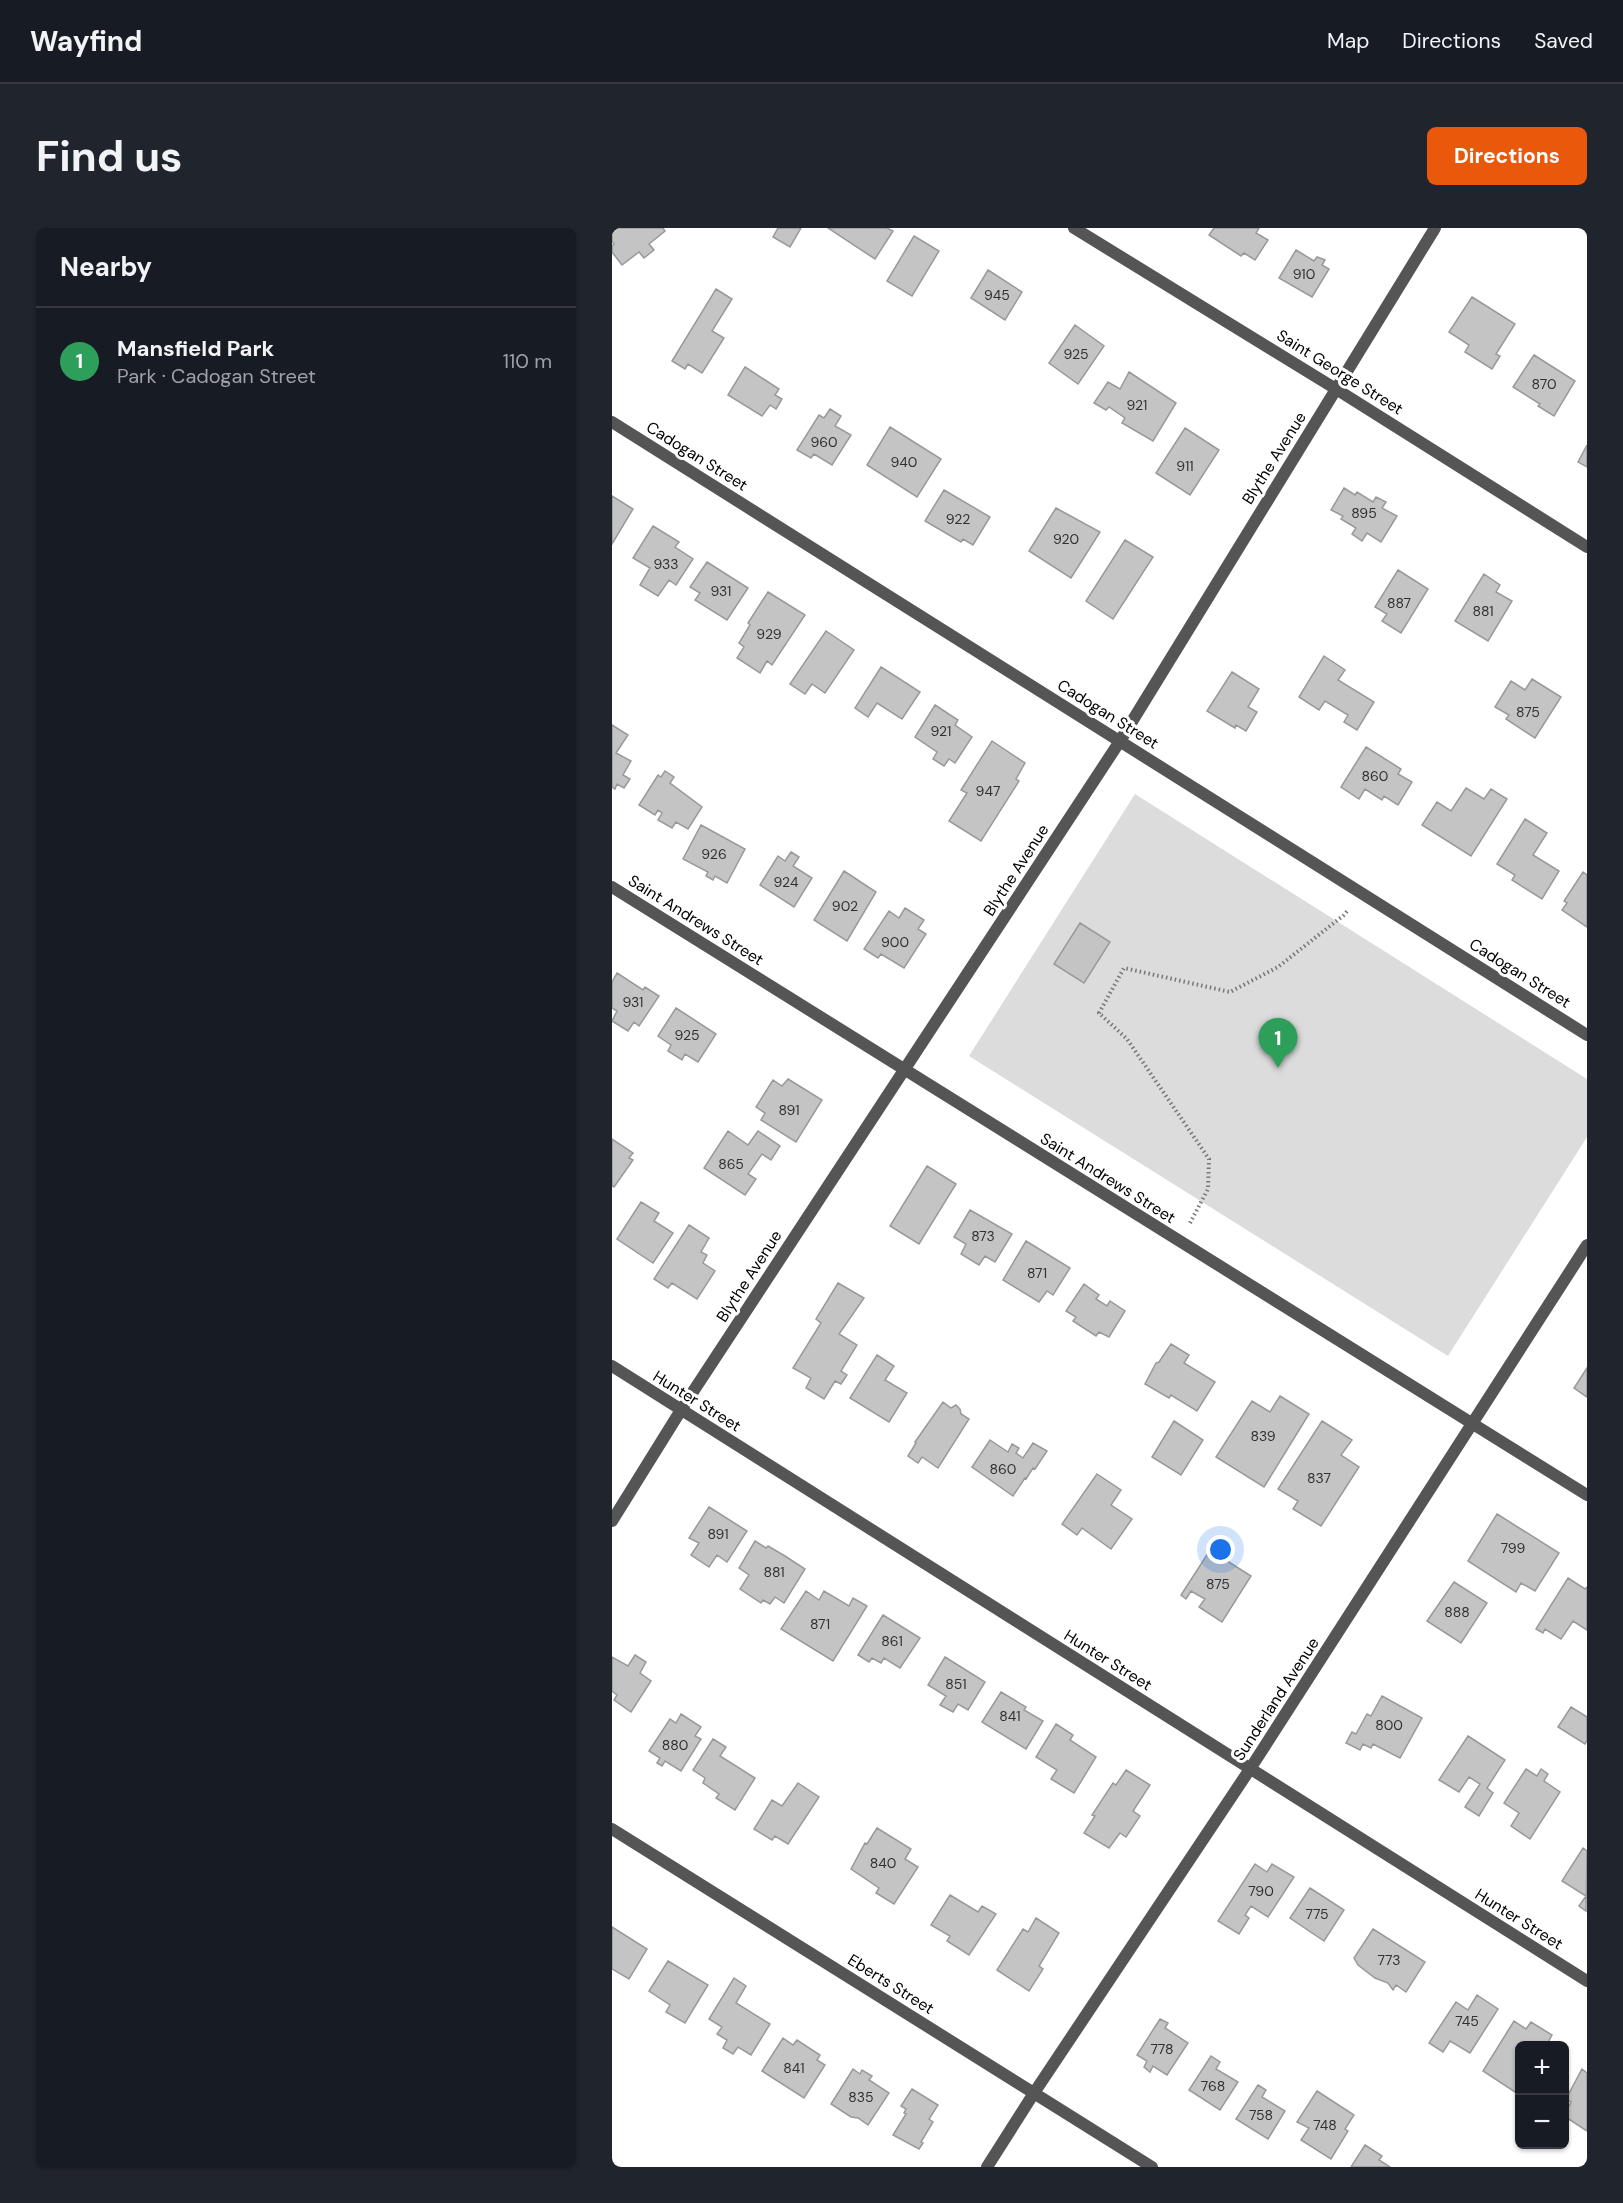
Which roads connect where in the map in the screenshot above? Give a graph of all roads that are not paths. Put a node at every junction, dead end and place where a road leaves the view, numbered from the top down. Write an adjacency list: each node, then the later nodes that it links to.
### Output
1 (1074, 228): 3 (street, Saint George Street)
2 (1435, 228): 3 (street, Blythe Avenue)
3 (1336, 389): 5 (street, Saint George Street); 6 (street, Blythe Avenue)
4 (612, 422): 6 (street, Cadogan Street)
5 (1587, 547)
6 (1120, 741): 8 (street, Cadogan Street); 9 (street, Blythe Avenue)
7 (612, 888): 9 (street, Saint Andrews Street)
8 (1587, 1035)
9 (904, 1070): 12 (street, Blythe Avenue); 13 (street, Saint Andrews Street)
10 (1587, 1245): 13 (street, Sunderland Avenue)
11 (612, 1366): 12 (street, Hunter Street)
12 (681, 1410): 15 (street, Blythe Avenue); 16 (street, Hunter Street)
13 (1472, 1423): 14 (street, Saint Andrews Street); 16 (street, Sunderland Avenue)
14 (1587, 1495)
15 (612, 1521)
16 (1250, 1769): 18 (street, Hunter Street); 19 (street, Sunderland Avenue)
17 (612, 1829): 19 (street, Eberts Street)
18 (1587, 1982)
19 (1034, 2093): 20 (street, Sunderland Avenue); 21 (street, Eberts Street)
20 (987, 2167)
21 (1152, 2167)

